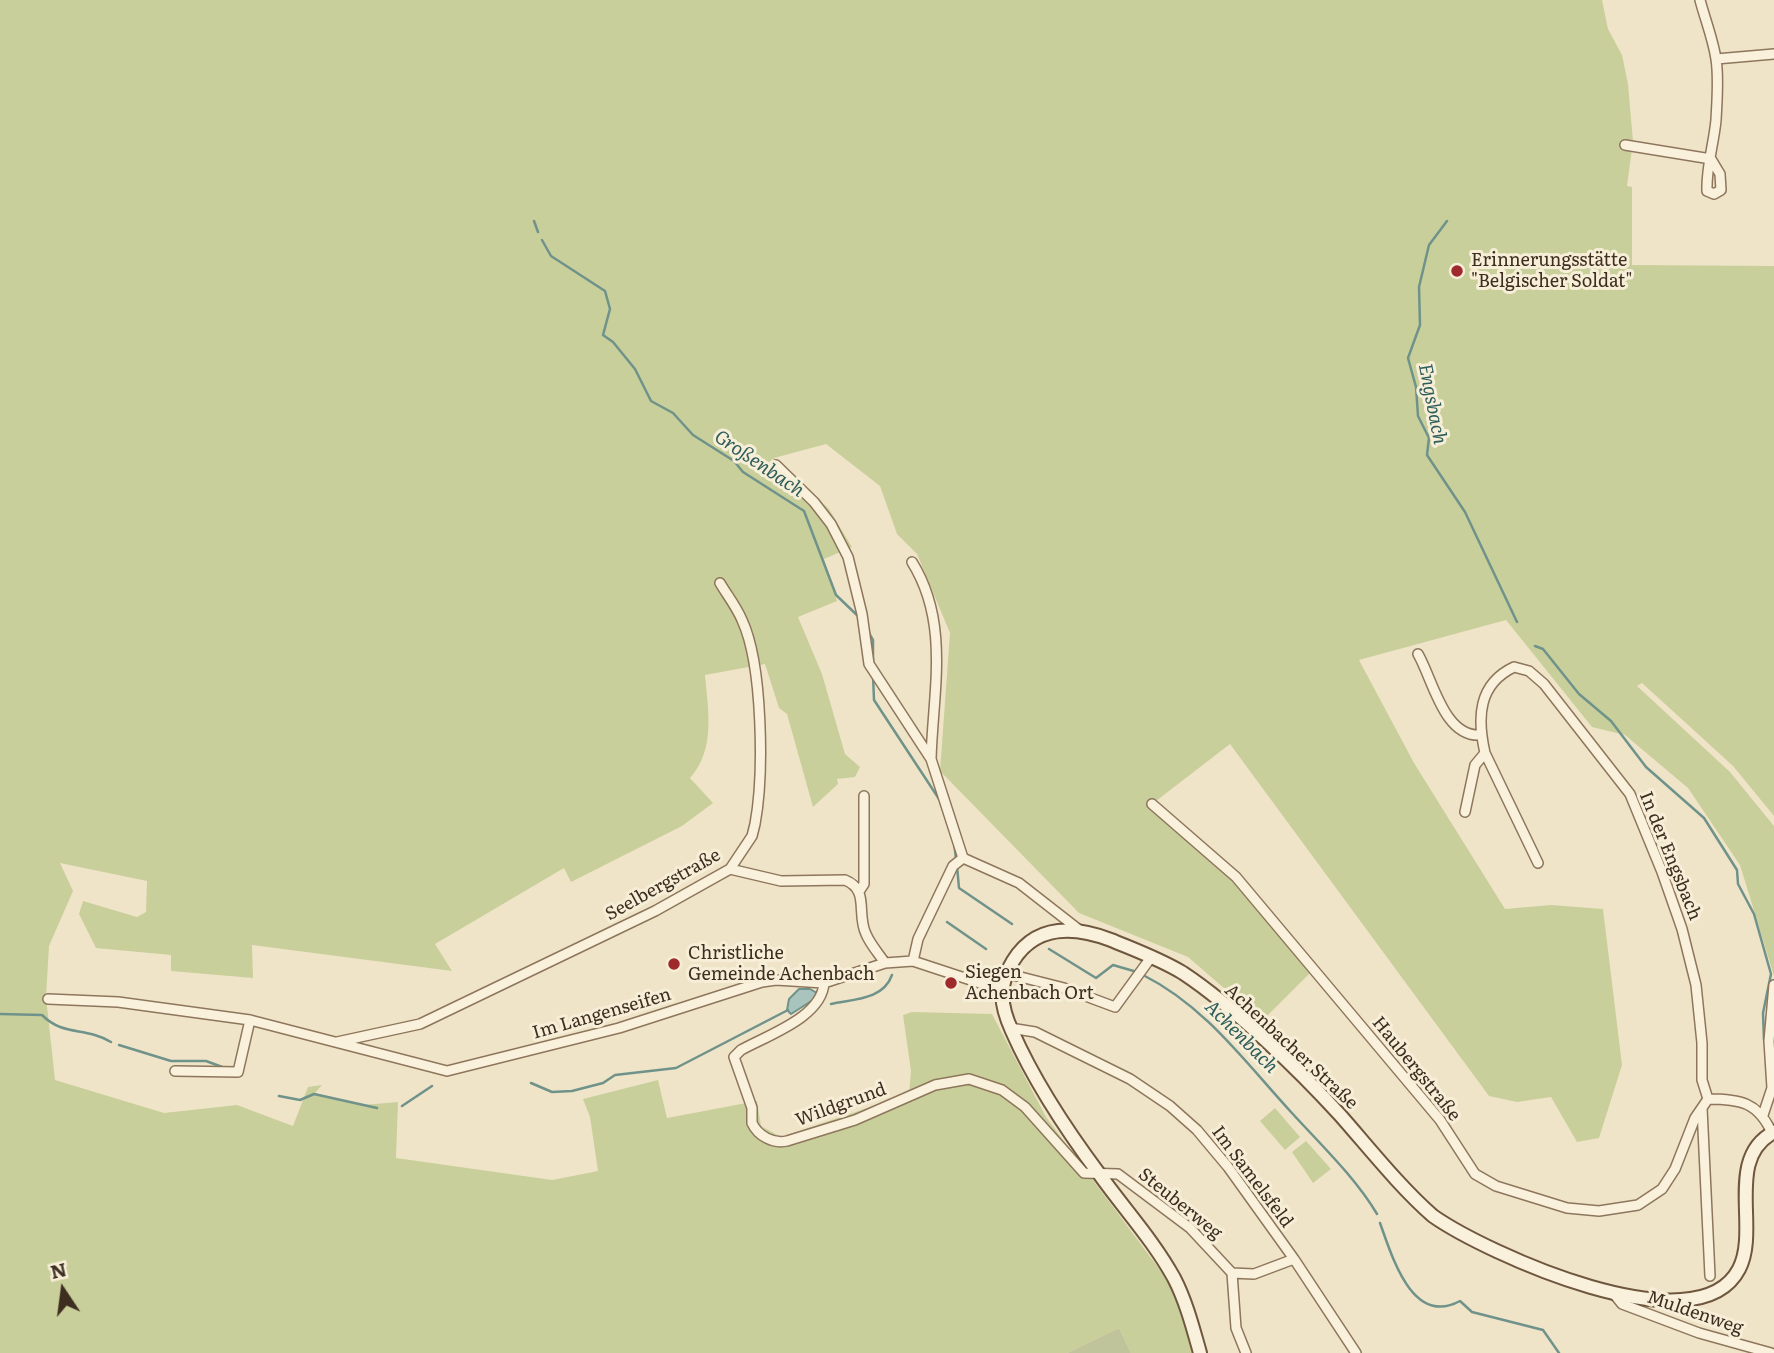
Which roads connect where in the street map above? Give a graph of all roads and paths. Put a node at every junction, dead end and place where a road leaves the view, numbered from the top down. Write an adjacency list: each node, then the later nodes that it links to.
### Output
1 (1700, 0): 3 (street)
2 (1774, 54): 3 (street)
3 (1716, 59): 4 (street)
4 (1625, 145)
5 (776, 466): 11 (street)
6 (912, 562): 11 (street)
7 (720, 583): 17 (street, Seelbergstraße)
8 (1418, 654): 9 (street)
9 (1481, 735): 10 (street, In der Engsbach); 32 (street, In der Engsbach)
10 (1485, 753): 14 (street); 16 (street, In der Engsbach)
11 (932, 759): 15 (street)
12 (864, 796): 18 (street)
13 (1153, 804): 32 (street, Haubergstraße)
14 (1465, 812)
15 (963, 858): 19 (street); 21 (street)
16 (1538, 863)
17 (730, 869): 18 (street); 30 (street, Seelbergstraße)
18 (860, 890): 22 (street)
19 (1079, 929): 20 (main road, Achenbacher Straße); 23 (main road)
20 (1152, 956): 23 (street); 39 (main road, Achenbacher Straße)
21 (913, 961): 22 (street, Im Langenseifen); 26 (street, Im Langenseifen)
22 (885, 963): 24 (street, Im Langenseifen)
23 (1006, 973): 26 (main road)
24 (824, 983): 30 (street, Im Langenseifen); 35 (street, Wildgrund)
25 (1774, 985): 33 (street)
26 (1001, 990): 29 (main road)
27 (48, 999): 28 (street, Im Langenseifen)
28 (250, 1020): 30 (street, Im Langenseifen); 31 (street)
29 (1010, 1028): 35 (main road); 36 (street, Im Samelsfeld)
30 (335, 1042)
31 (174, 1071)
32 (1705, 1103): 33 (street); 38 (street, In der Engsbach)
33 (1763, 1115): 34 (street)
34 (1773, 1132): 39 (main road, Achenbacher Straße)
35 (1100, 1175): 37 (street, Steuberweg); 40 (main road)
36 (1294, 1259): 37 (street); 42 (street, Im Samelsfeld)
37 (1232, 1273): 41 (street)
38 (1710, 1276)
39 (1614, 1293): 43 (street, Muldenweg)
40 (1200, 1353)
41 (1246, 1353)
42 (1356, 1353)
43 (1771, 1353)

